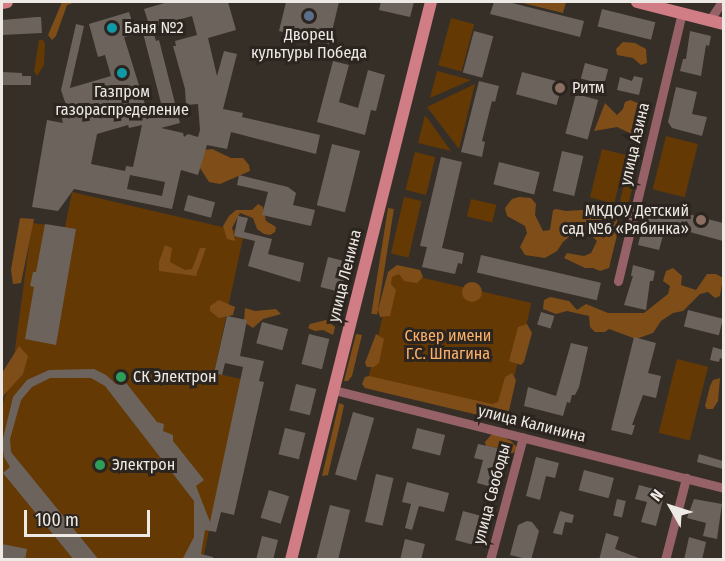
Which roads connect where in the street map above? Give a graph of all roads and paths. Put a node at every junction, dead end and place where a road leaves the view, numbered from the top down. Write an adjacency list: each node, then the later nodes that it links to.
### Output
1 (7, 2): 5 (street)
2 (431, 2): 10 (street, улица Ленина)
3 (637, 2): 6 (street)
4 (722, 2): 7 (street)
5 (2, 3)
6 (682, 14): 7 (street); 9 (street, улица Азина)
7 (709, 21): 8 (street)
8 (723, 24)
9 (618, 281)
10 (334, 390): 11 (street, улица Калинина); 14 (street, улица Ленина)
11 (523, 437): 12 (street, улица Калинина); 15 (street, улица Свободы)
12 (687, 478): 13 (street, улица Калинина); 16 (street)
13 (723, 488)
14 (291, 560)
15 (490, 560)
16 (665, 560)

